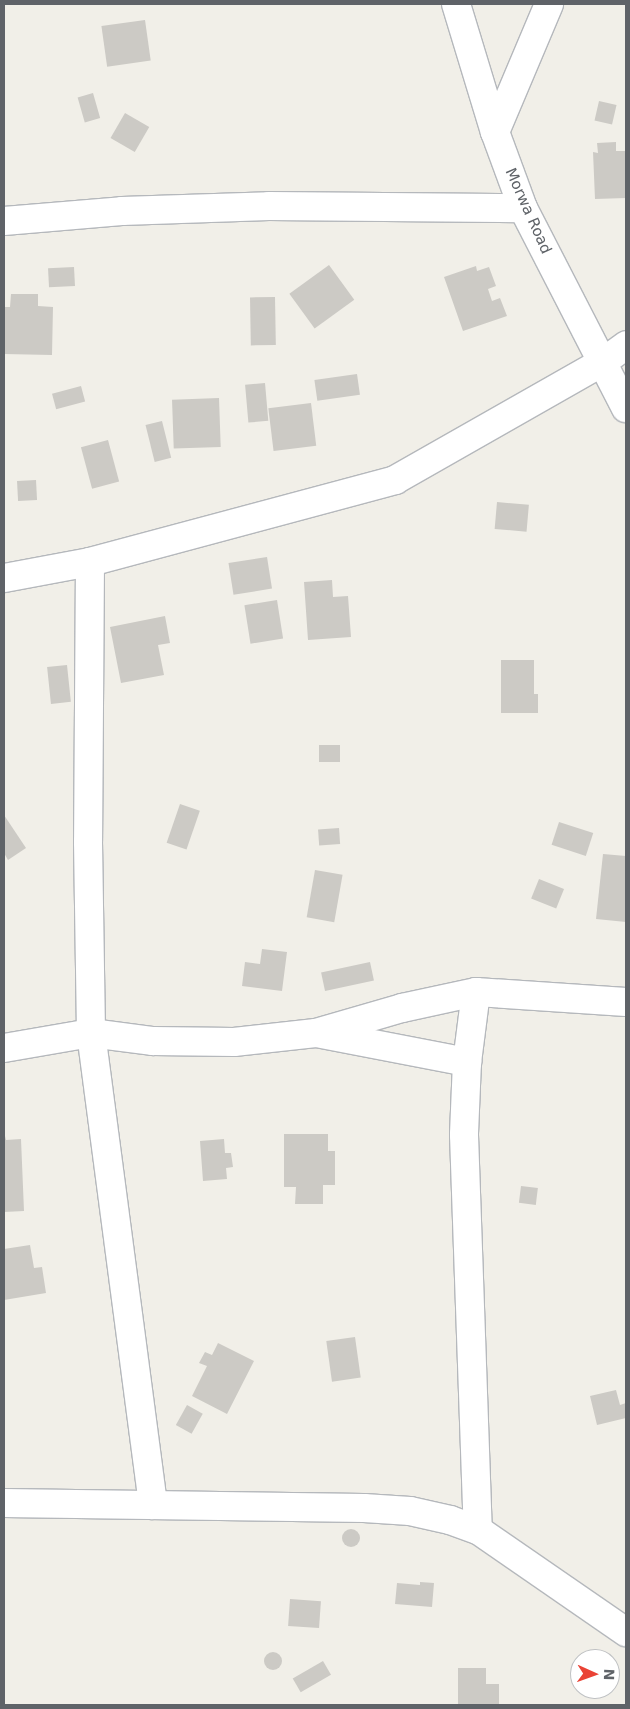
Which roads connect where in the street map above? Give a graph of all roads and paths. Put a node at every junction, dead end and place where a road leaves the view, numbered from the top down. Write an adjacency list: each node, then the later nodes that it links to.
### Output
1 (456, 4): 3 (street, Morwa Road)
2 (549, 4): 3 (street)
3 (495, 132): 4 (street, Morwa Road)
4 (523, 208): 5 (street); 7 (street, Morwa Road)
5 (4, 220)
6 (626, 345): 7 (street)
7 (603, 362): 8 (street, Morwa Road); 9 (street)
8 (626, 408)
9 (90, 562): 10 (street); 13 (street)
10 (4, 578)
11 (476, 992): 12 (street); 14 (street); 16 (street)
12 (626, 1002)
13 (92, 1033): 14 (street); 15 (street); 18 (street)
14 (316, 1033): 16 (street)
15 (4, 1048)
16 (467, 1062): 19 (street)
17 (4, 1503): 18 (street)
18 (153, 1505): 19 (street)
19 (478, 1530): 20 (street)
20 (626, 1632)

